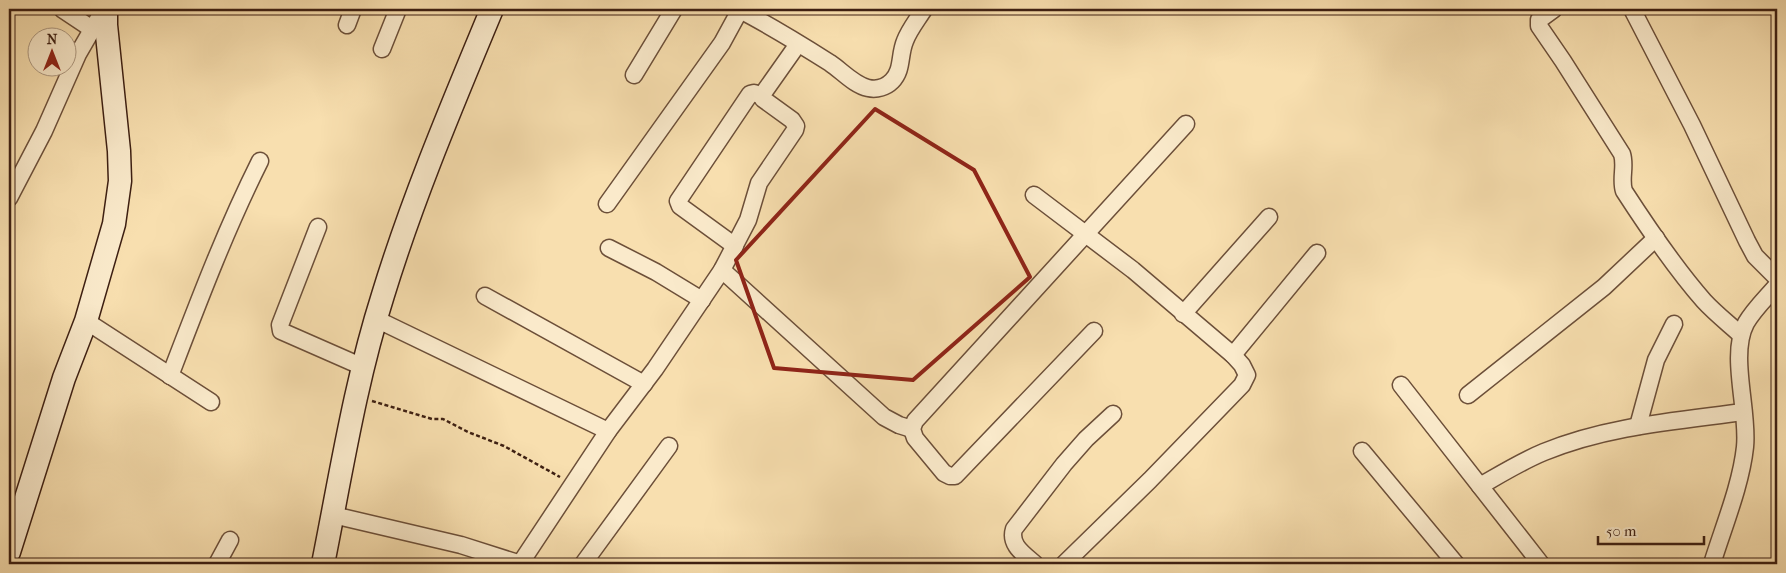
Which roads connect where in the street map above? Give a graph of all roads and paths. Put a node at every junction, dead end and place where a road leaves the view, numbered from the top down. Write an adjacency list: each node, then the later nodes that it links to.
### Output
1 (62, 9): 12 (street)
2 (105, 9): 12 (street); 35 (street)
3 (353, 9): 11 (street)
4 (398, 9): 14 (street)
5 (492, 9): 34 (street)
6 (674, 9): 15 (street)
7 (924, 9): 13 (street)
8 (1554, 9): 25 (street)
9 (1632, 9): 30 (street)
10 (744, 10): 13 (street); 21 (street)
11 (347, 25)
12 (92, 29): 20 (street)
13 (798, 44): 16 (street)
14 (382, 49)
15 (634, 75)
16 (762, 96): 26 (street); 26 (street)
17 (1186, 124): 24 (street)
18 (260, 161): 41 (street)
19 (1034, 195): 24 (street)
20 (9, 198)
21 (607, 204)
22 (1269, 217): 33 (street)
23 (318, 227): 40 (street)
24 (1086, 235): 33 (street); 50 (street)
25 (1656, 238): 38 (street); 44 (street)
26 (735, 246): 29 (street)
27 (609, 248): 32 (street)
28 (1317, 253): 39 (street)
29 (722, 270): 32 (street); 50 (street)
30 (1775, 285): 38 (street)
31 (485, 296): 42 (street)
32 (702, 300): 42 (street)
33 (1183, 314): 39 (street)
34 (376, 319): 40 (street); 51 (street)
35 (86, 321): 41 (street); 58 (street)
36 (1674, 324): 49 (street)
37 (1094, 331): 50 (street)
38 (1741, 335): 47 (street)
39 (1233, 355): 64 (street)
40 (363, 367): 45 (street)
41 (170, 376): 46 (street)
42 (644, 384): 51 (street)
43 (1401, 385): 55 (street)
44 (1468, 395)
45 (356, 397): 54 (path); 56 (street)
46 (211, 402)
47 (1743, 412): 49 (street); 67 (street)
48 (1113, 414): 63 (street)
49 (1638, 426): 55 (street)
50 (912, 429)
51 (608, 431): 54 (street)
52 (669, 446): 62 (street)
53 (1362, 451): 65 (street)
54 (573, 484): 61 (street)
55 (1480, 486): 66 (street)
56 (333, 515): 60 (street); 61 (street)
57 (230, 540): 59 (street)
58 (9, 552)
59 (217, 564)
60 (323, 564)
61 (520, 564)
62 (583, 564)
63 (1035, 564)
64 (1064, 564)
65 (1456, 564)
66 (1541, 564)
67 (1712, 564)

